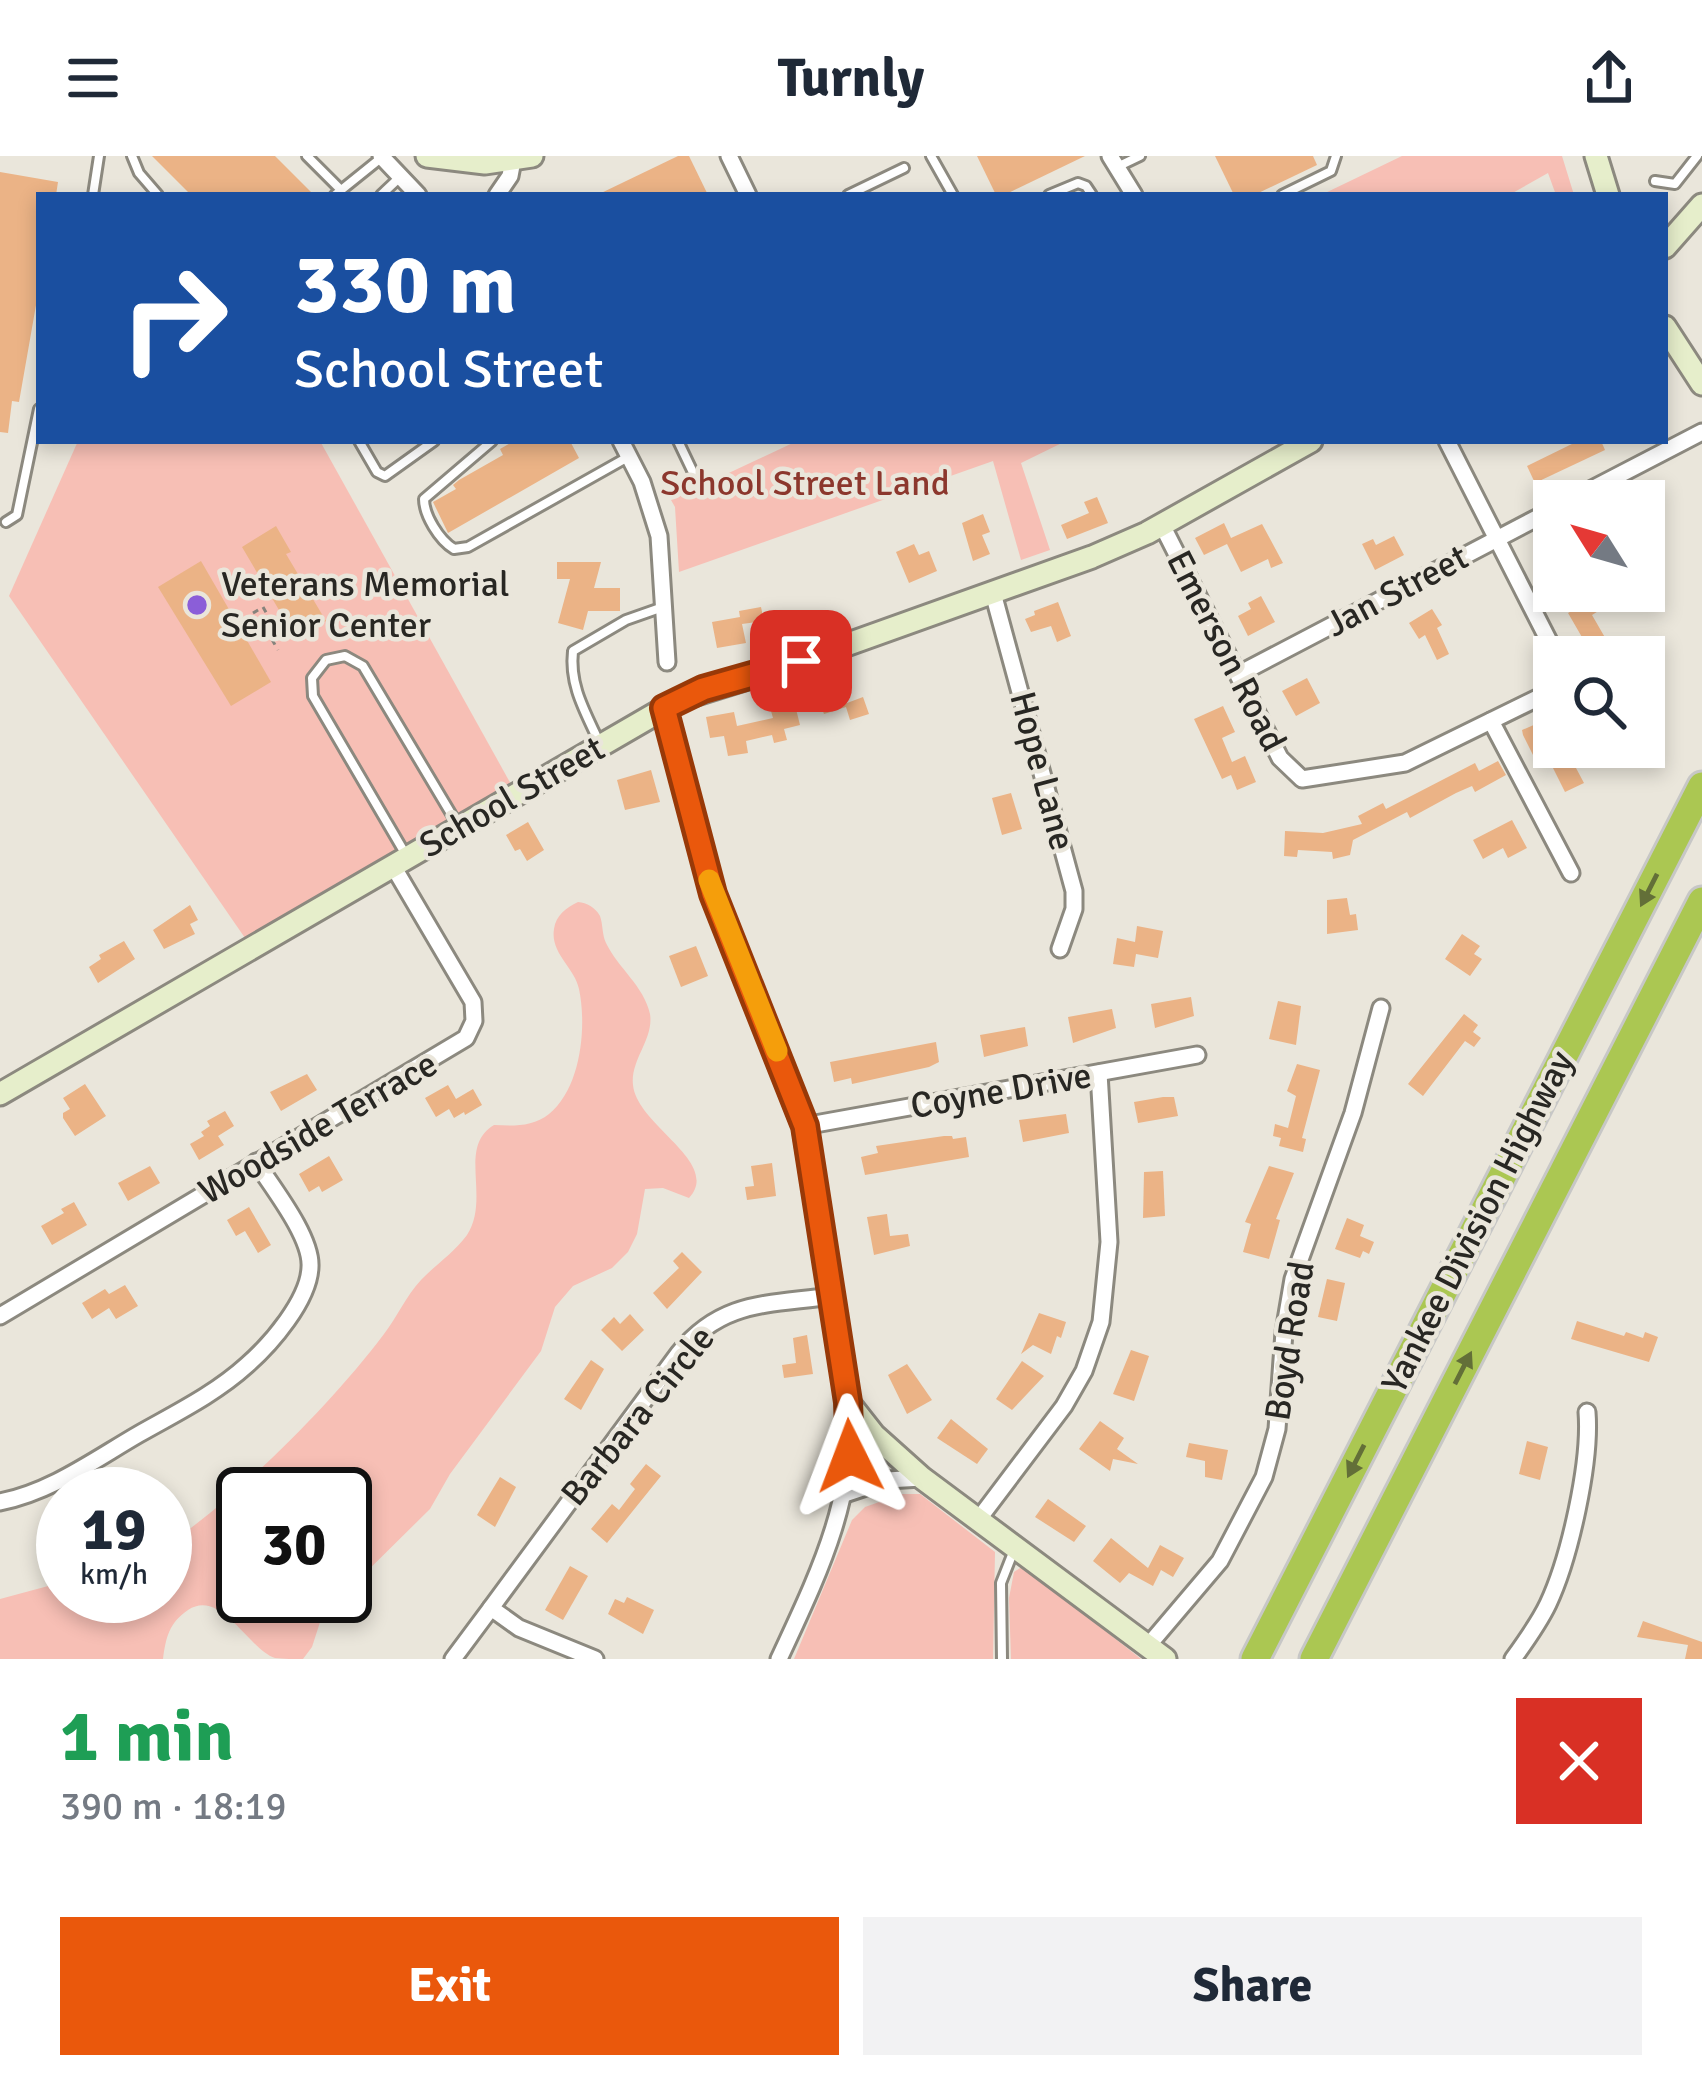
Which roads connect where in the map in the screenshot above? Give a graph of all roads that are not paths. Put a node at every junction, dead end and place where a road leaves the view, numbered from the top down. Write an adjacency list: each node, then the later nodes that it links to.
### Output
1 (99, 156): 18 (lane)
2 (132, 156): 19 (lane)
3 (307, 156): 20 (lane)
4 (427, 156): 13 (street)
5 (729, 156): 24 (street)
6 (931, 156): 26 (lane)
7 (1140, 156): 14 (lane)
8 (1336, 156): 30 (lane)
9 (1596, 156): 31 (street)
10 (1697, 156): 17 (lane)
11 (381, 157): 16 (street); 20 (lane)
12 (523, 158): 13 (street); 23 (street)
13 (465, 159)
14 (1113, 162): 29 (street)
15 (904, 168): 25 (lane)
16 (400, 177): 21 (lane); 22 (street)
17 (1655, 182)
18 (93, 192)
19 (155, 192)
20 (338, 192)
21 (384, 192)
22 (415, 192)
23 (499, 192)
24 (747, 192)
25 (854, 192)
26 (950, 192)
27 (1056, 192): 28 (lane)
28 (1090, 192)
29 (1132, 192)
30 (1288, 192)
31 (1607, 192)
32 (1702, 205): 33 (street)
33 (1668, 244)
34 (1668, 332): 35 (street)
35 (1702, 384)
36 (36, 423): 48 (lane)
37 (1702, 432): 45 (street)
38 (361, 444): 39 (lane)
39 (430, 444)
40 (488, 444): 44 (lane)
41 (679, 444): 46 (lane)
42 (1306, 444): 49 (street, School Street)
43 (1448, 444): 50 (street)
44 (625, 448): 52 (street)
45 (1609, 480)
46 (699, 485)
47 (1533, 520): 50 (street, Jan Street)
48 (6, 522)
49 (1162, 525): 51 (street, School Street); 55 (street, Emerson Road)
50 (1496, 539): 53 (street); 55 (street, Jan Street)
51 (993, 593): 57 (street, School Street); 65 (street, Hope Lane)
52 (663, 607): 54 (street); 59 (lane)
53 (1546, 636)
54 (667, 662)
55 (1239, 674): 58 (street, Emerson Road)
56 (1533, 701): 58 (street)
57 (664, 708): 59 (street, School Street); 70 (street)
58 (1491, 722): 63 (street)
59 (600, 746): 61 (street, School Street)
60 (1702, 785): 83 (highway, Yankee Division Highway, one-way to 83)
61 (460, 828): 62 (street, School Street); 62 (lane)
62 (400, 862): 69 (street, School Street); 71 (street, Woodside Terrace)
63 (1570, 873)
64 (1702, 901): 88 (highway, Yankee Division Highway, one-way to 64)
65 (1060, 949)
66 (1381, 1008): 82 (street, Boyd Road)
67 (1197, 1055): 68 (street, Coyne Drive)
68 (1099, 1073): 70 (street, Coyne Drive); 79 (street)
69 (0, 1094)
70 (805, 1126): 72 (street)
71 (256, 1162): 73 (street, Woodside Terrace); 78 (street)
72 (831, 1296): 74 (street); 81 (street, Barbara Circle)
73 (0, 1316)
74 (848, 1402): 76 (street); 77 (street)
75 (1587, 1412): 89 (street)
76 (922, 1478): 77 (street); 79 (street)
77 (845, 1494): 86 (street)
78 (0, 1502)
79 (978, 1520): 80 (street)
80 (1016, 1548): 82 (street); 87 (lane)
81 (491, 1608): 84 (street, Barbara Circle); 85 (street)
82 (1156, 1653)
83 (1256, 1656)
84 (452, 1659)
85 (595, 1659)
86 (779, 1659)
87 (1002, 1659)
88 (1314, 1659)
89 (1513, 1659)

